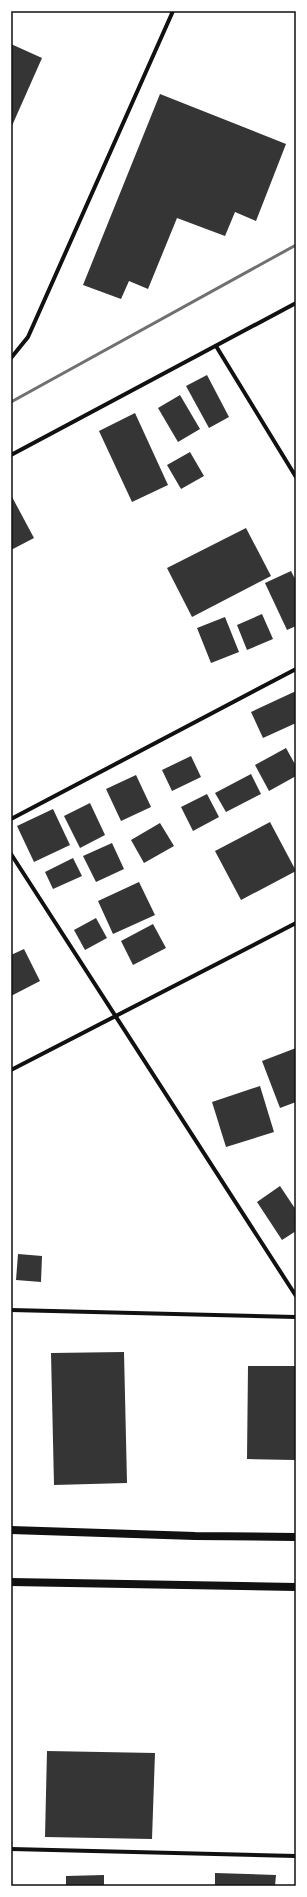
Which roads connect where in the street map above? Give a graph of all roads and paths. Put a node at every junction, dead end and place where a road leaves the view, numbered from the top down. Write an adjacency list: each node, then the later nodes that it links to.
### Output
1 (173, 11): 4 (street)
2 (296, 303): 3 (street)
3 (216, 346): 5 (street); 6 (street)
4 (11, 358)
5 (11, 455)
6 (296, 477)
7 (296, 670): 8 (street)
8 (11, 819)
9 (11, 854): 11 (street)
10 (296, 924): 11 (street)
11 (116, 1017): 12 (street); 13 (street)
12 (11, 1070)
13 (296, 1296)
14 (11, 1310): 15 (street)
15 (296, 1317)
16 (11, 1530): 17 (main road)
17 (296, 1537)
18 (11, 1582): 19 (main road)
19 (296, 1587)
20 (11, 1849): 21 (street)
21 (296, 1856)

